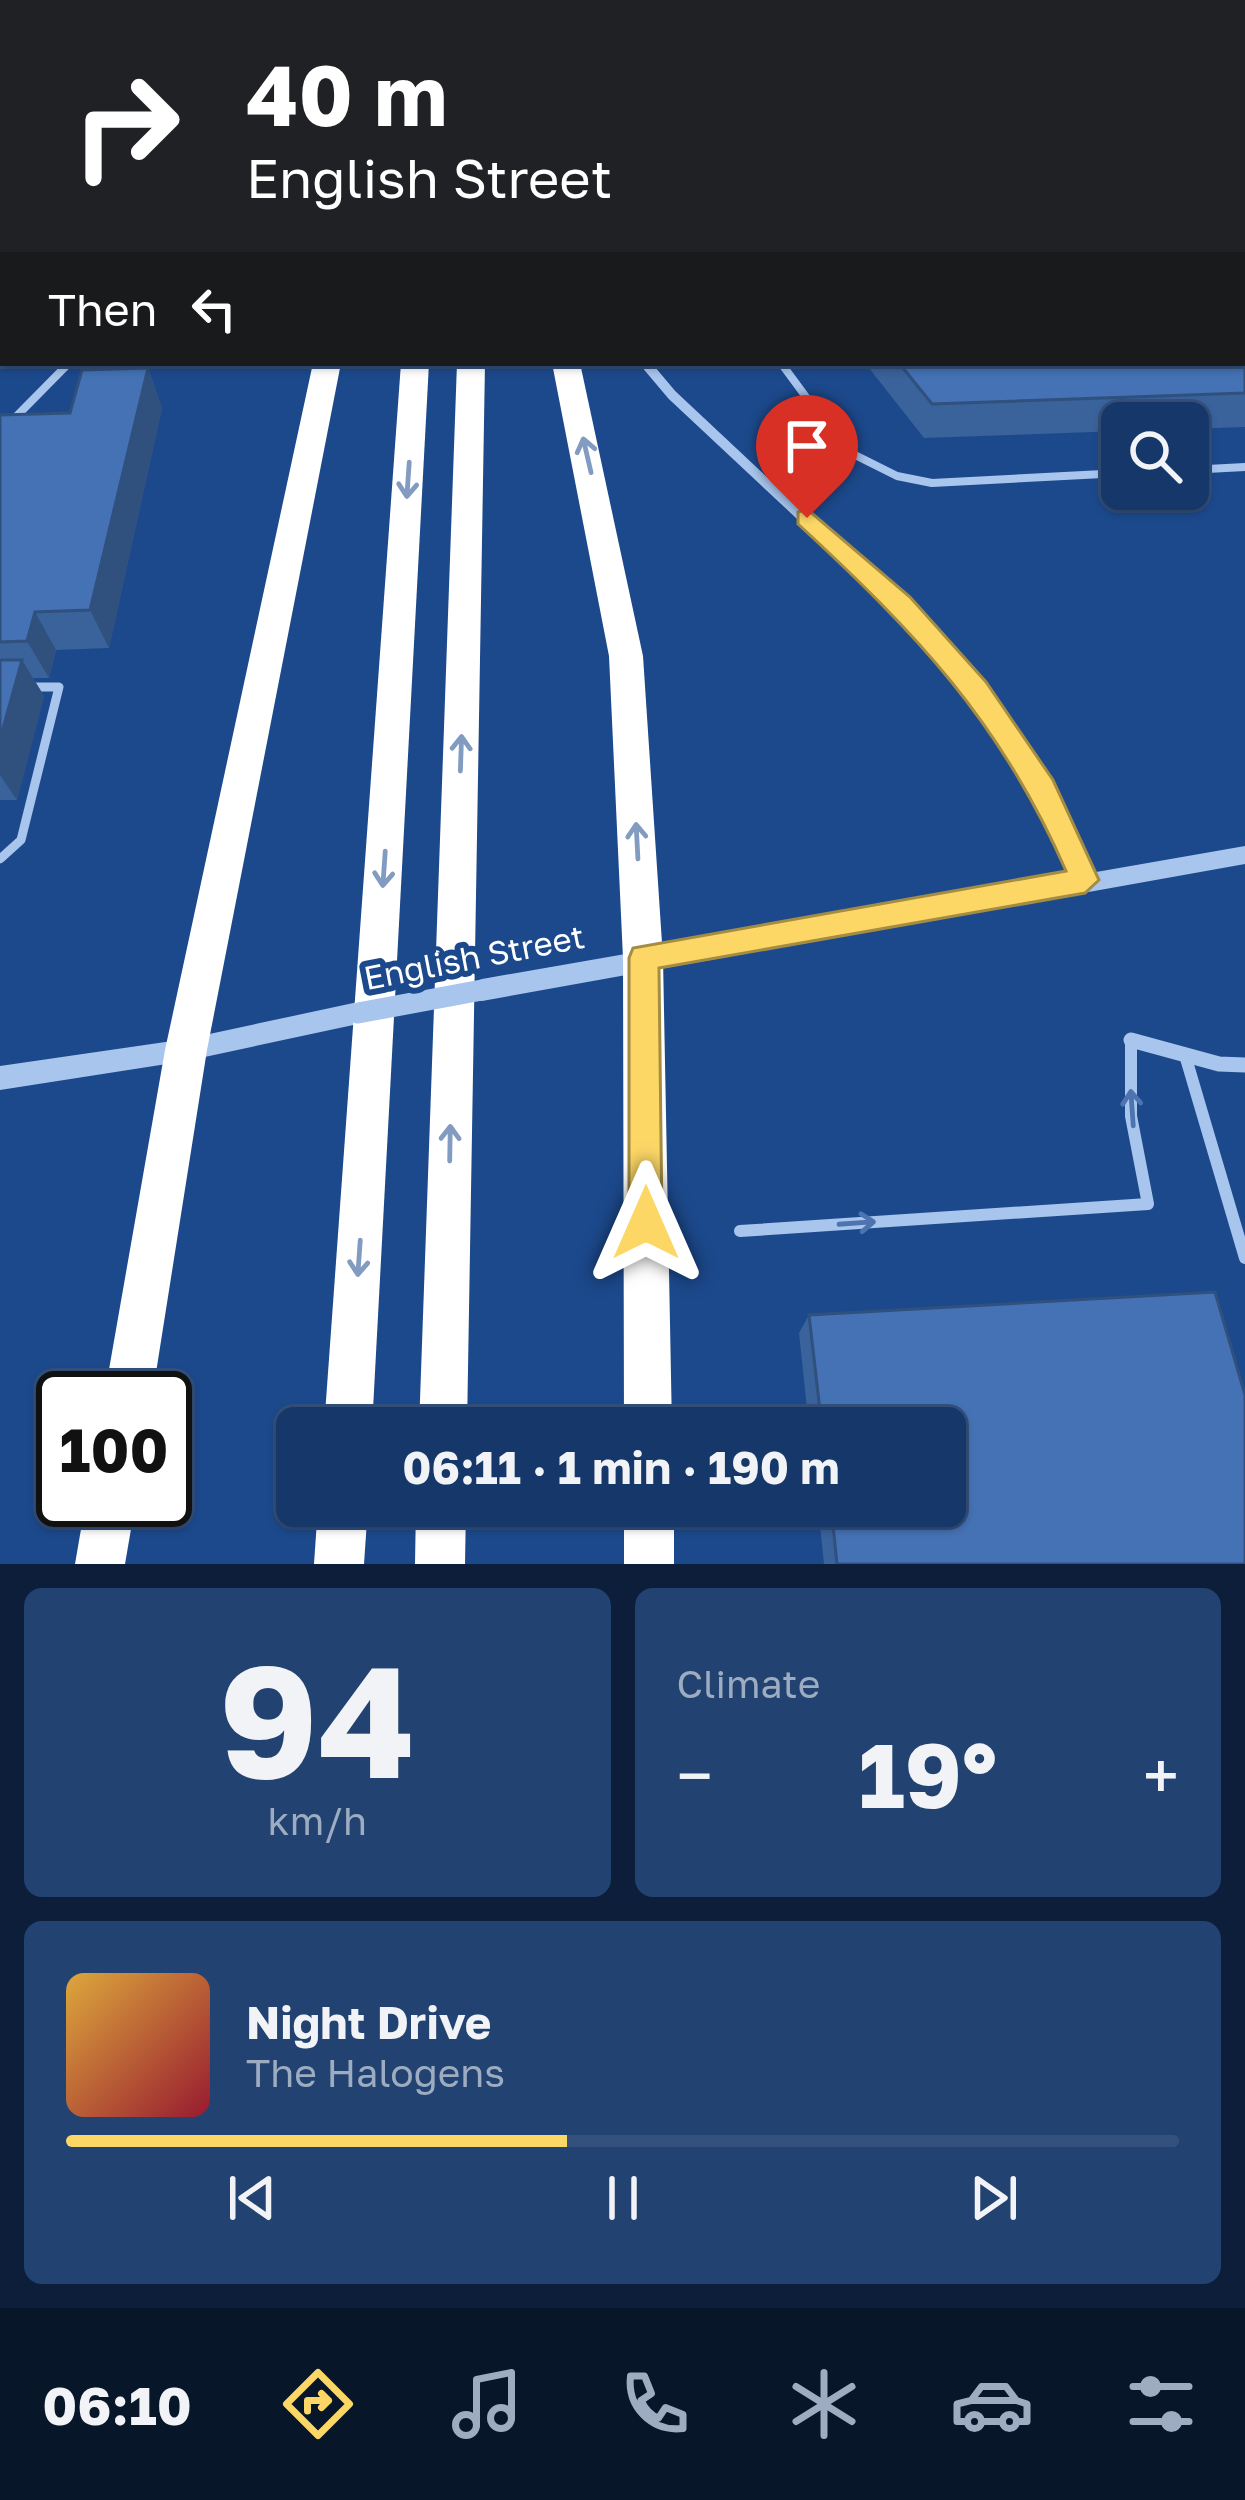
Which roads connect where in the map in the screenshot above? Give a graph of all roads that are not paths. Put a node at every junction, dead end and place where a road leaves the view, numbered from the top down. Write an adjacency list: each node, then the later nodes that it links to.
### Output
1 (66, 366): 8 (lane)
2 (325, 366): 20 (highway)
3 (415, 366): 28 (highway, one-way to 28)
4 (471, 366): 29 (highway, one-way to 4)
5 (567, 366): 18 (highway, one-way to 5)
6 (648, 366): 13 (street)
7 (783, 366): 9 (lane)
8 (0, 433)
9 (845, 450): 12 (lane); 13 (lane)
10 (1245, 467): 11 (lane)
11 (1209, 469)
12 (1101, 474)
13 (776, 489): 17 (street)
14 (20, 688): 16 (lane)
15 (1245, 855): 17 (street, English Street)
16 (0, 859)
17 (1085, 880): 18 (street, English Street)
18 (644, 958): 20 (street, English Street, bridge); 30 (highway)
19 (1130, 1040): 21 (street); 25 (lane, one-way to 19)
20 (186, 1050): 23 (street, English Street); 27 (highway)
21 (1186, 1055): 22 (street); 24 (lane)
22 (1245, 1065)
23 (0, 1078)
24 (1238, 1214): 26 (lane)
25 (740, 1231)
26 (1245, 1258)
27 (132, 1371)
28 (349, 1407)
29 (444, 1407)
30 (648, 1407)
31 (106, 1527): 35 (highway)
32 (342, 1527): 36 (highway)
33 (441, 1527): 37 (highway)
34 (649, 1527): 38 (highway)
35 (100, 1564)
36 (339, 1564)
37 (440, 1564)
38 (649, 1564)

